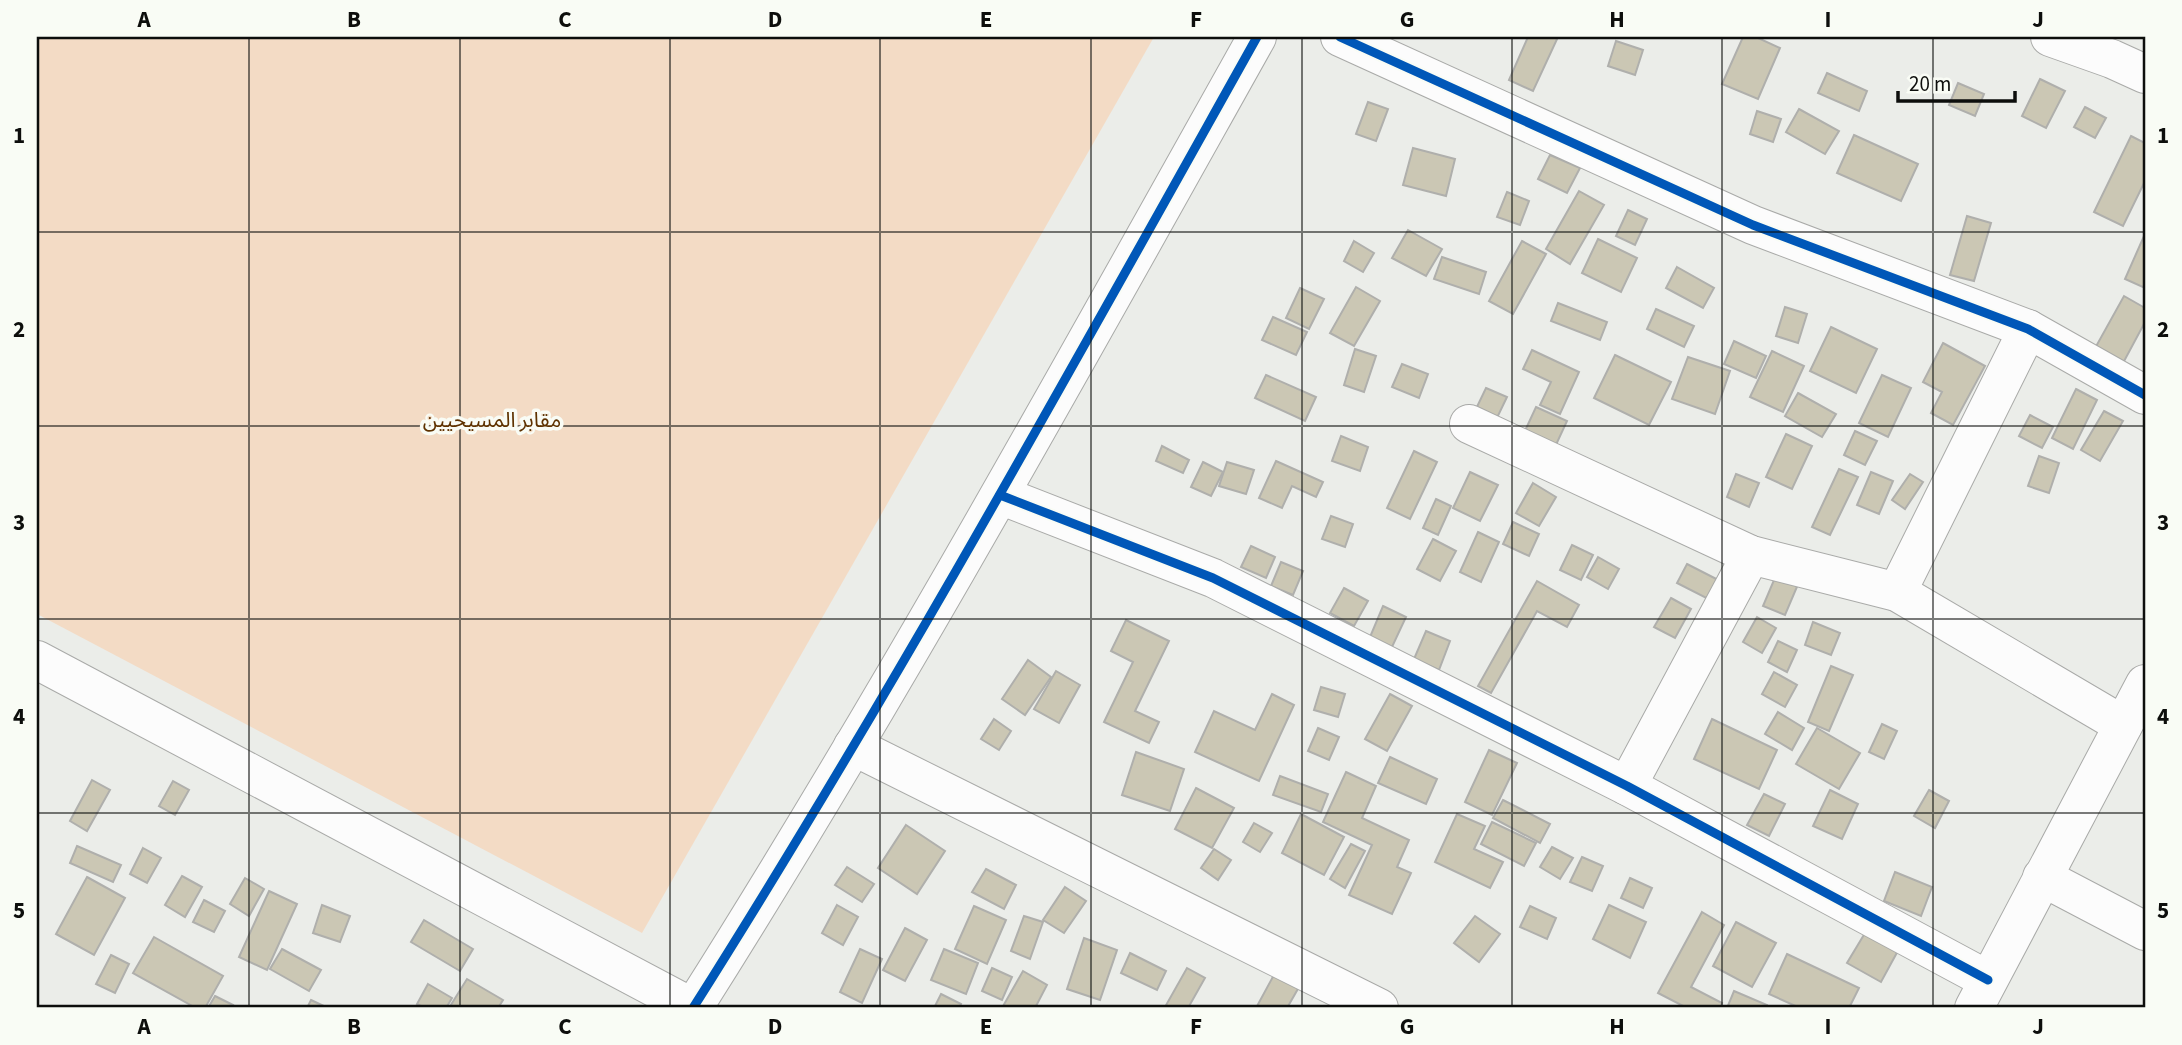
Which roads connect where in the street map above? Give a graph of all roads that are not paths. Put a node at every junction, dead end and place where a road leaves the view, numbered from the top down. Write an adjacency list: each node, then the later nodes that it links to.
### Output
1 (1256, 37): 8 (street)
2 (1340, 37): 5 (street)
3 (2050, 37): 4 (street)
4 (2145, 74)
5 (2028, 329): 6 (street); 10 (street)
6 (2145, 395)
7 (1469, 424): 9 (street)
8 (1000, 495): 14 (street); 15 (street)
9 (1751, 555): 10 (street); 15 (street)
10 (1897, 592): 13 (street)
11 (37, 660): 19 (street)
12 (2145, 684): 13 (street)
13 (2123, 725): 16 (street)
14 (853, 746): 19 (street); 20 (street)
15 (1627, 786): 18 (street)
16 (2042, 877): 17 (street); 18 (street)
17 (2145, 931)
18 (1981, 994)
19 (693, 1008)
20 (1379, 1008)

